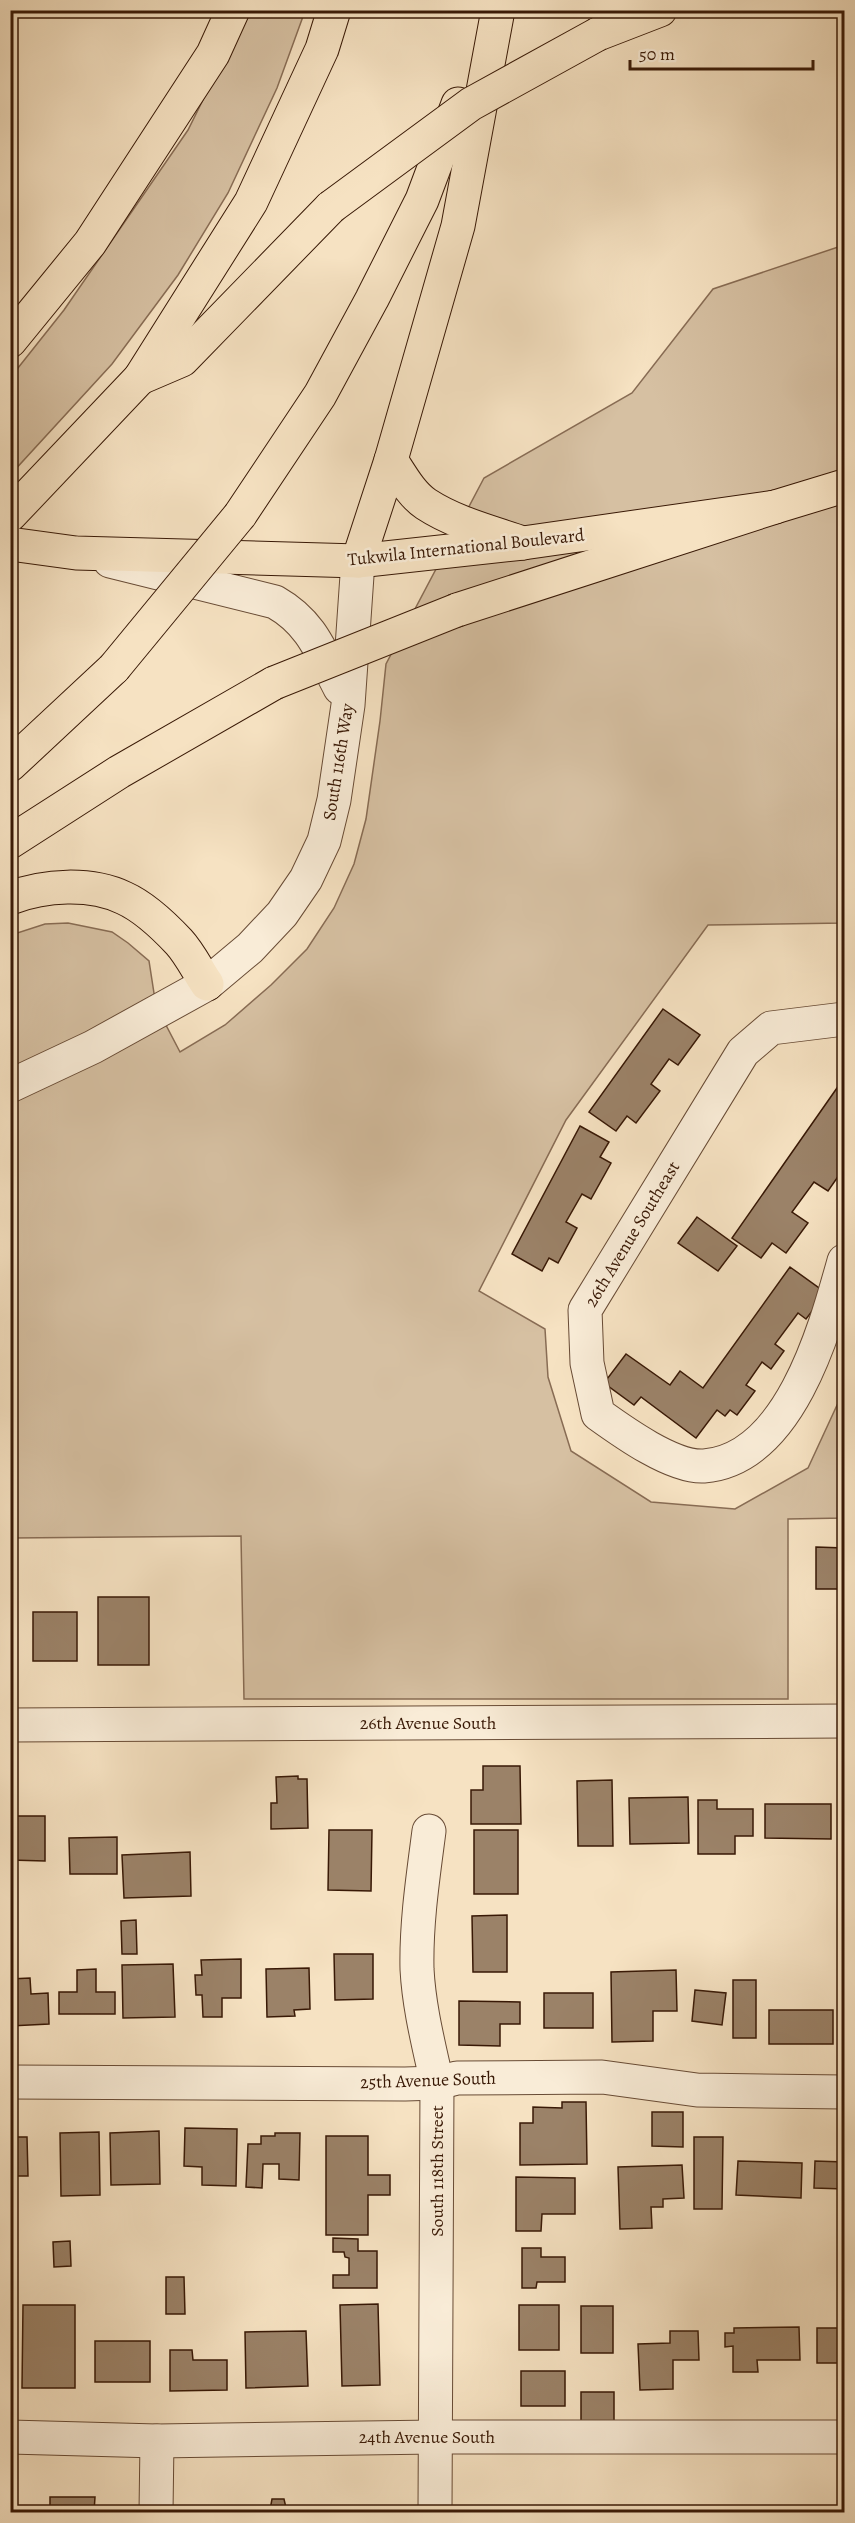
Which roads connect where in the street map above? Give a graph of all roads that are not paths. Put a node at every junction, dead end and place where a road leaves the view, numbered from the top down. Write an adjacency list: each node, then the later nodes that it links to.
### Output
1 (233, 10): 6 (main road)
2 (334, 10): 7 (main road)
3 (486, 10): 17 (main road, bridge)
4 (498, 10): 8 (main road)
5 (660, 10): 7 (main road, bridge)
6 (10, 341)
7 (140, 378): 11 (main road)
8 (391, 460): 12 (main road); 15 (main road)
9 (844, 486): 10 (main road, Tukwila International Boulevard)
10 (775, 507): 12 (main road, Tukwila International Boulevard); 18 (main road, bridge)
11 (10, 515)
12 (523, 543): 15 (main road, Tukwila International Boulevard)
13 (10, 544): 14 (main road, Tukwila International Boulevard)
14 (76, 553): 15 (main road, Tukwila International Boulevard); 16 (street)
15 (358, 561): 16 (street, South 116th Way)
16 (348, 705): 20 (street, South 116th Way)
17 (10, 765)
18 (10, 842)
19 (10, 898): 20 (main road)
20 (207, 984): 22 (street, South 116th Way)
21 (844, 1019): 23 (street, 26th Avenue Southeast)
22 (10, 1086)
23 (844, 1261)
24 (844, 1721): 25 (street, 26th Avenue South)
25 (10, 1725)
26 (429, 1831): 28 (street, South 118th Street)
27 (10, 2082): 28 (street, 25th Avenue South)
28 (437, 2083): 29 (street, 25th Avenue South); 31 (street, South 118th Street)
29 (844, 2092)
30 (10, 2437): 33 (street, 24th Avenue South)
31 (436, 2437): 32 (street, 24th Avenue South); 33 (street, 24th Avenue South); 35 (street, South 118th Street)
32 (844, 2437)
33 (158, 2441): 34 (street)
34 (156, 2512)
35 (435, 2512)

